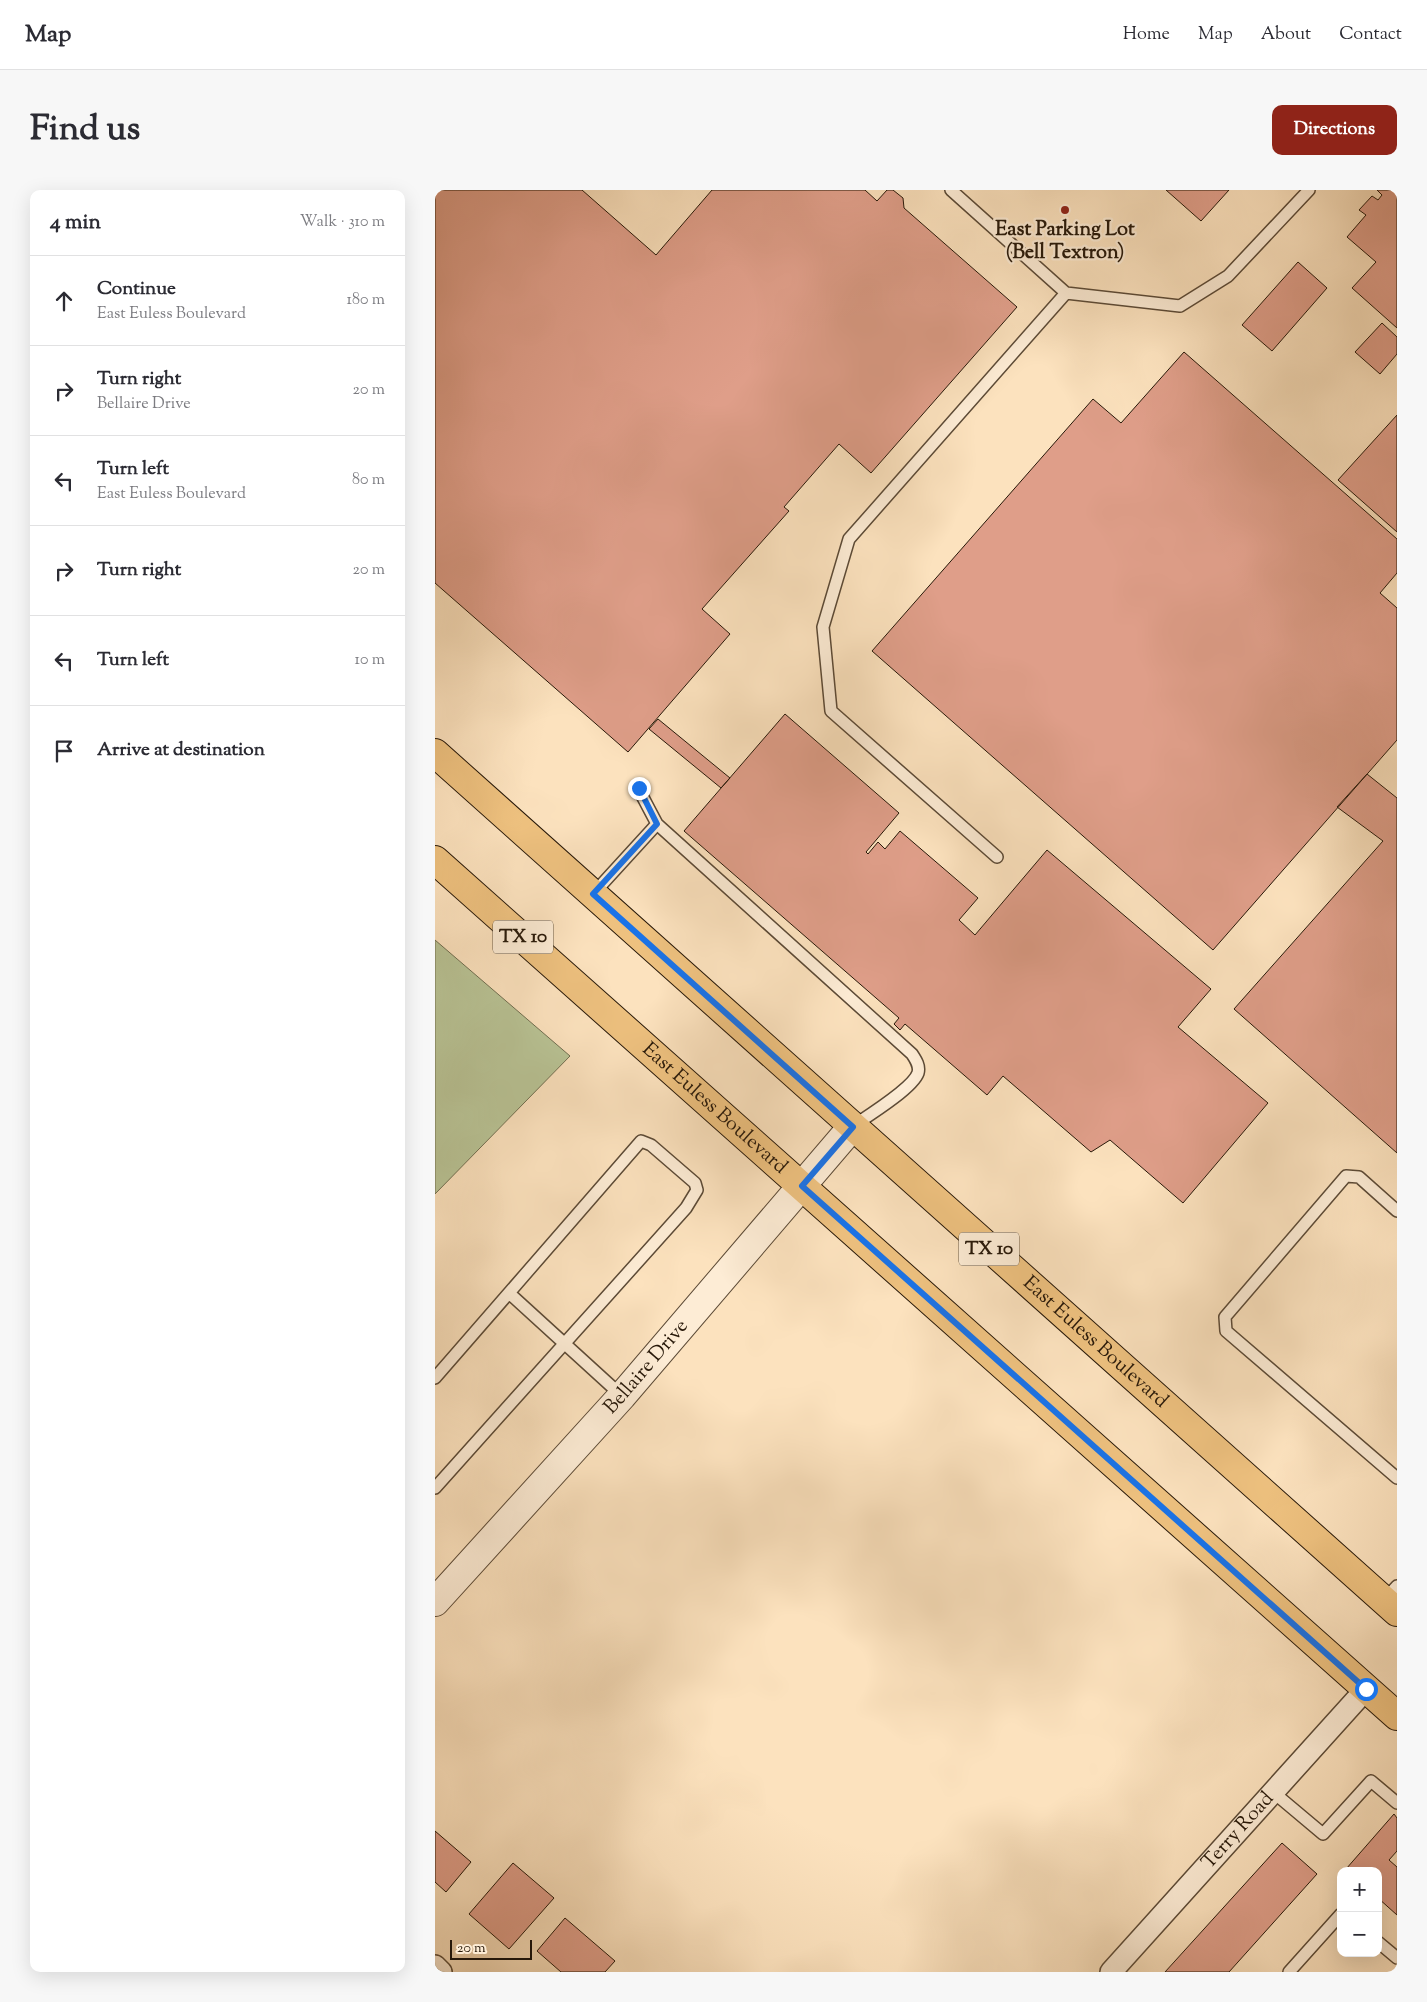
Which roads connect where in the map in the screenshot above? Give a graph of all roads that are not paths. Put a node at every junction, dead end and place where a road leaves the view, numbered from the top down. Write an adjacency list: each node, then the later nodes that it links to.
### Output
1 (951, 190): 3 (lane)
2 (1309, 190): 3 (lane)
3 (1065, 293): 7 (lane)
4 (435, 753): 9 (main road, East Euless Boulevard / TX 10)
5 (639, 788): 6 (lane)
6 (657, 824): 9 (lane); 10 (lane)
7 (997, 857)
8 (435, 860): 11 (main road, East Euless Boulevard / TX 10)
9 (593, 894): 10 (main road, East Euless Boulevard / TX 10)
10 (853, 1127): 11 (street, Bellaire Drive); 19 (main road, East Euless Boulevard / TX 10)
11 (802, 1186): 16 (street, Bellaire Drive); 21 (main road, East Euless Boulevard / TX 10)
12 (1397, 1211): 17 (lane)
13 (509, 1293): 14 (lane); 14 (lane); 15 (lane)
14 (563, 1343): 16 (lane); 18 (lane)
15 (435, 1378)
16 (622, 1396): 20 (street, Bellaire Drive)
17 (1397, 1478)
18 (435, 1488)
19 (1393, 1599)
20 (435, 1602)
21 (1366, 1689): 22 (main road, East Euless Boulevard / TX 10); 23 (street, Terry Road)
22 (1397, 1716)
23 (1273, 1792): 24 (lane); 30 (street, Terry Road)
24 (1397, 1804)
25 (1337, 1918): 31 (lane)
26 (1382, 1945): 27 (lane)
27 (1397, 1958)
28 (435, 1966): 29 (street)
29 (441, 1972)
30 (1111, 1972)
31 (1289, 1972)

